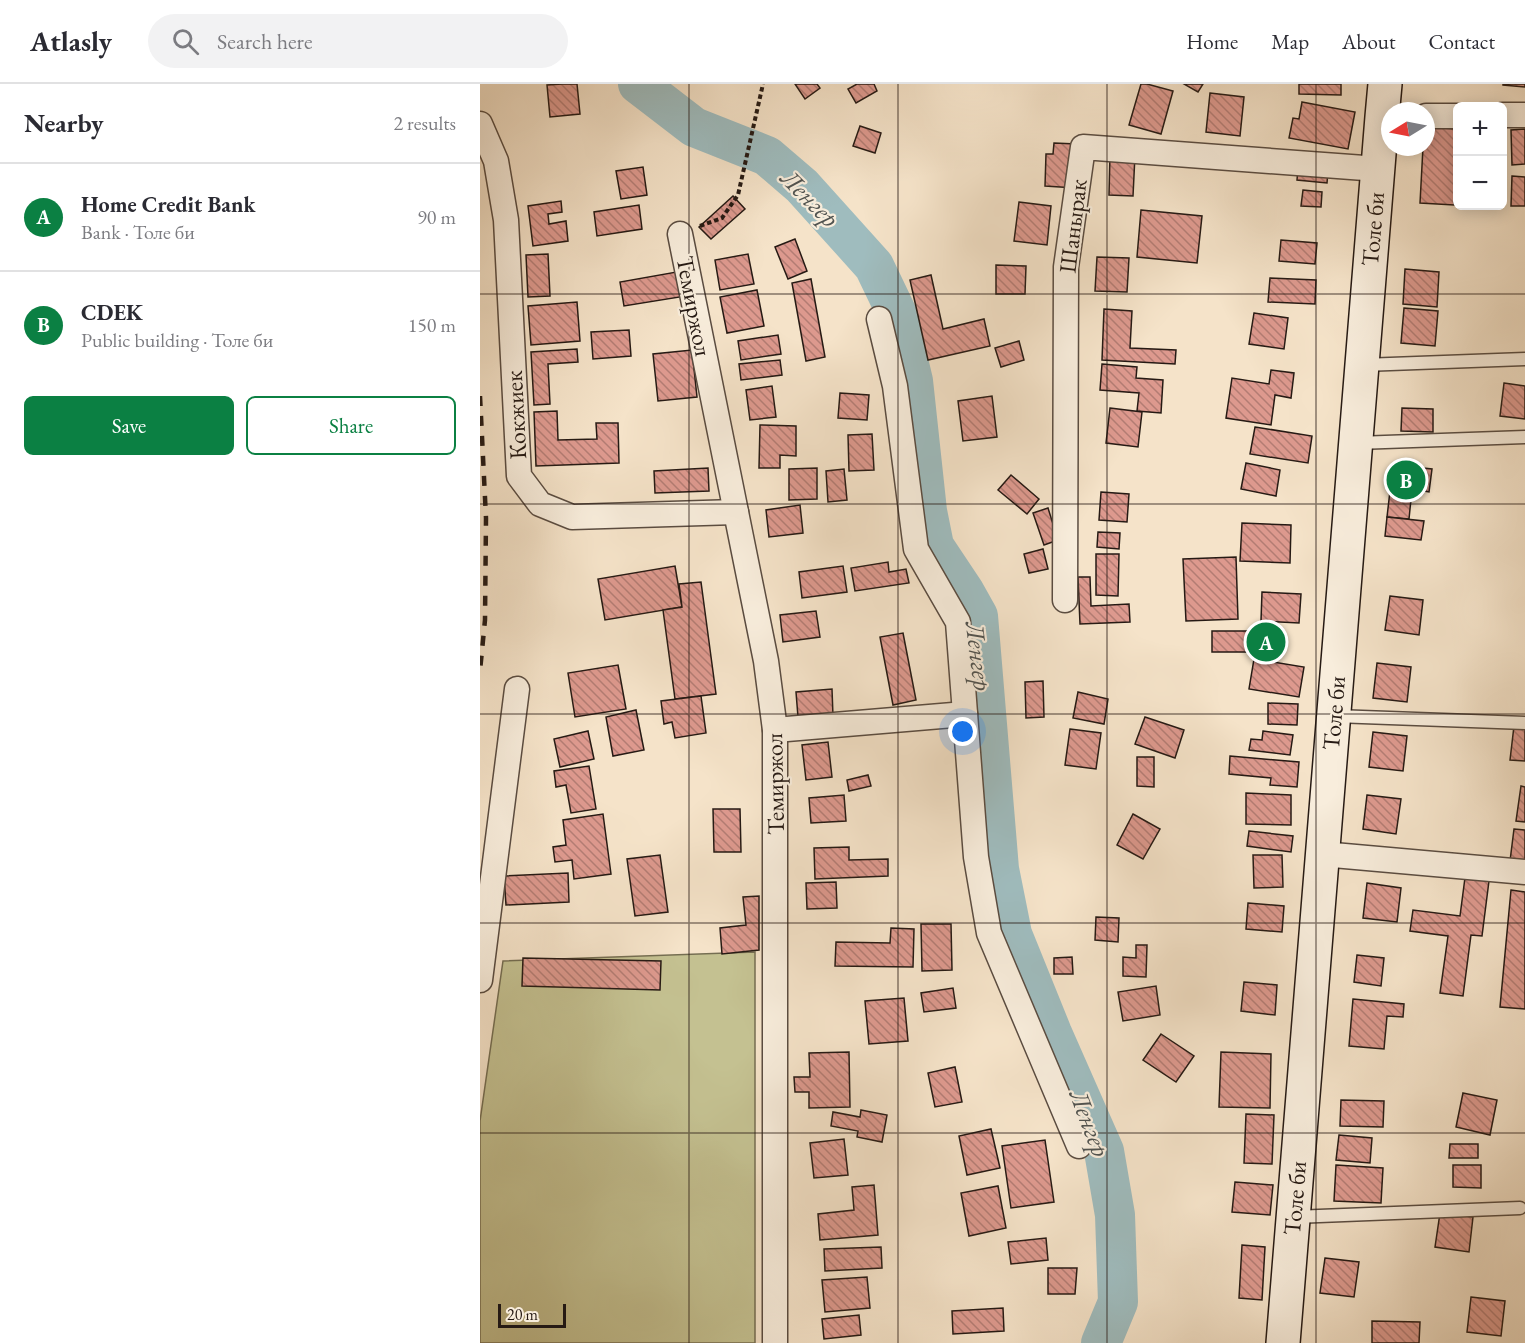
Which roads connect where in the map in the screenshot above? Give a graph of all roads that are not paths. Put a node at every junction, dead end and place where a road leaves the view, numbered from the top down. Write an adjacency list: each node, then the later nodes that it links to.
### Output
1 (1385, 84): 2 (main road, Толе би)
2 (1386, 102)
3 (1507, 115): 4 (street)
4 (1525, 115)
5 (1435, 116): 6 (street)
6 (1453, 116)
7 (480, 124): 16 (street, Кокжиек)
8 (1381, 150): 9 (main road, Толе би)
9 (1378, 170): 13 (main road, Толе би); 17 (street, Шанырак)
10 (680, 234): 16 (street, Темиржол)
11 (879, 319): 19 (street)
12 (1525, 359): 13 (lane)
13 (1362, 365): 15 (main road, Толе би)
14 (1525, 437): 15 (lane)
15 (1355, 443): 20 (main road, Толе би)
16 (736, 512): 22 (street, Темиржол)
17 (1065, 600)
18 (517, 689): 25 (street)
19 (965, 714): 22 (street); 26 (street)
20 (1333, 716): 21 (lane); 23 (main road, Толе би)
21 (1525, 723)
22 (775, 730): 29 (street, Темиржол)
23 (1322, 854): 24 (street); 28 (main road, Толе би)
24 (1525, 872)
25 (480, 980)
26 (1079, 1146)
27 (1520, 1208): 28 (lane)
28 (1293, 1217): 30 (main road, Толе би)
29 (775, 1343)
30 (1283, 1343)

